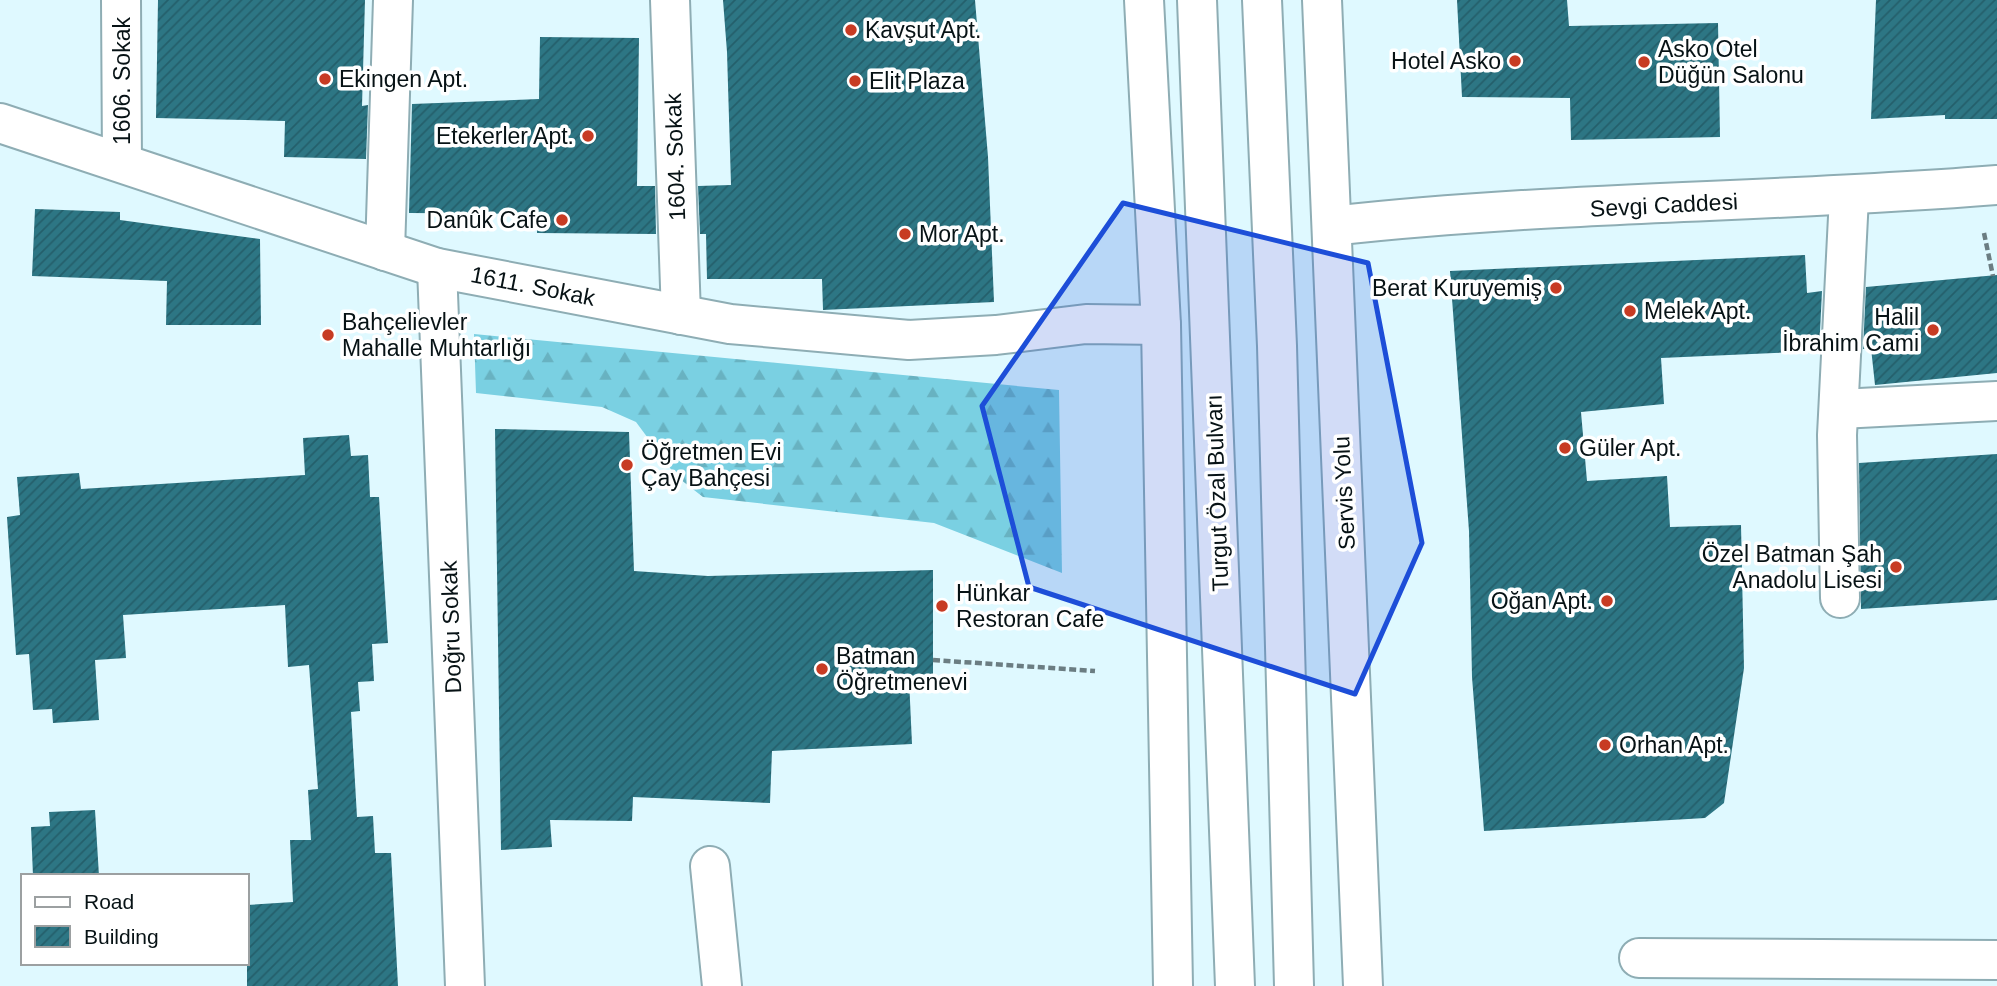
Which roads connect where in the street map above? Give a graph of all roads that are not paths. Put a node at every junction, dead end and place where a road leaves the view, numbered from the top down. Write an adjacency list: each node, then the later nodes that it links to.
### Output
1 (121, 0): 9 (street, 1606. Sokak)
2 (393, 0): 13 (street)
3 (670, 0): 15 (street, 1604. Sokak)
4 (1144, 0): 16 (street)
5 (1197, 0): 26 (street, Turgut Özal Bulvarı)
6 (1262, 0): 27 (street)
7 (1322, 0): 12 (street, Servis Yolu)
8 (0, 123): 9 (street, 1611. Sokak)
9 (122, 162): 13 (street, 1611. Sokak)
10 (1997, 185): 11 (street, Sevgi Caddesi)
11 (1849, 197): 12 (street, Sevgi Caddesi); 18 (street)
12 (1332, 226): 28 (street, Servis Yolu)
13 (385, 251): 14 (street, 1611. Sokak)
14 (437, 268): 15 (street, 1611. Sokak); 23 (street, Doğru Sokak)
15 (681, 314): 16 (street, 1611. Sokak)
16 (1161, 325): 25 (street)
17 (1997, 401): 18 (street)
18 (1838, 422): 19 (street)
19 (1840, 598)
20 (710, 866): 24 (street)
21 (1639, 958): 22 (street)
22 (1997, 960)
23 (465, 986)
24 (722, 986)
25 (1173, 986)
26 (1235, 986)
27 (1294, 986)
28 (1363, 986)

